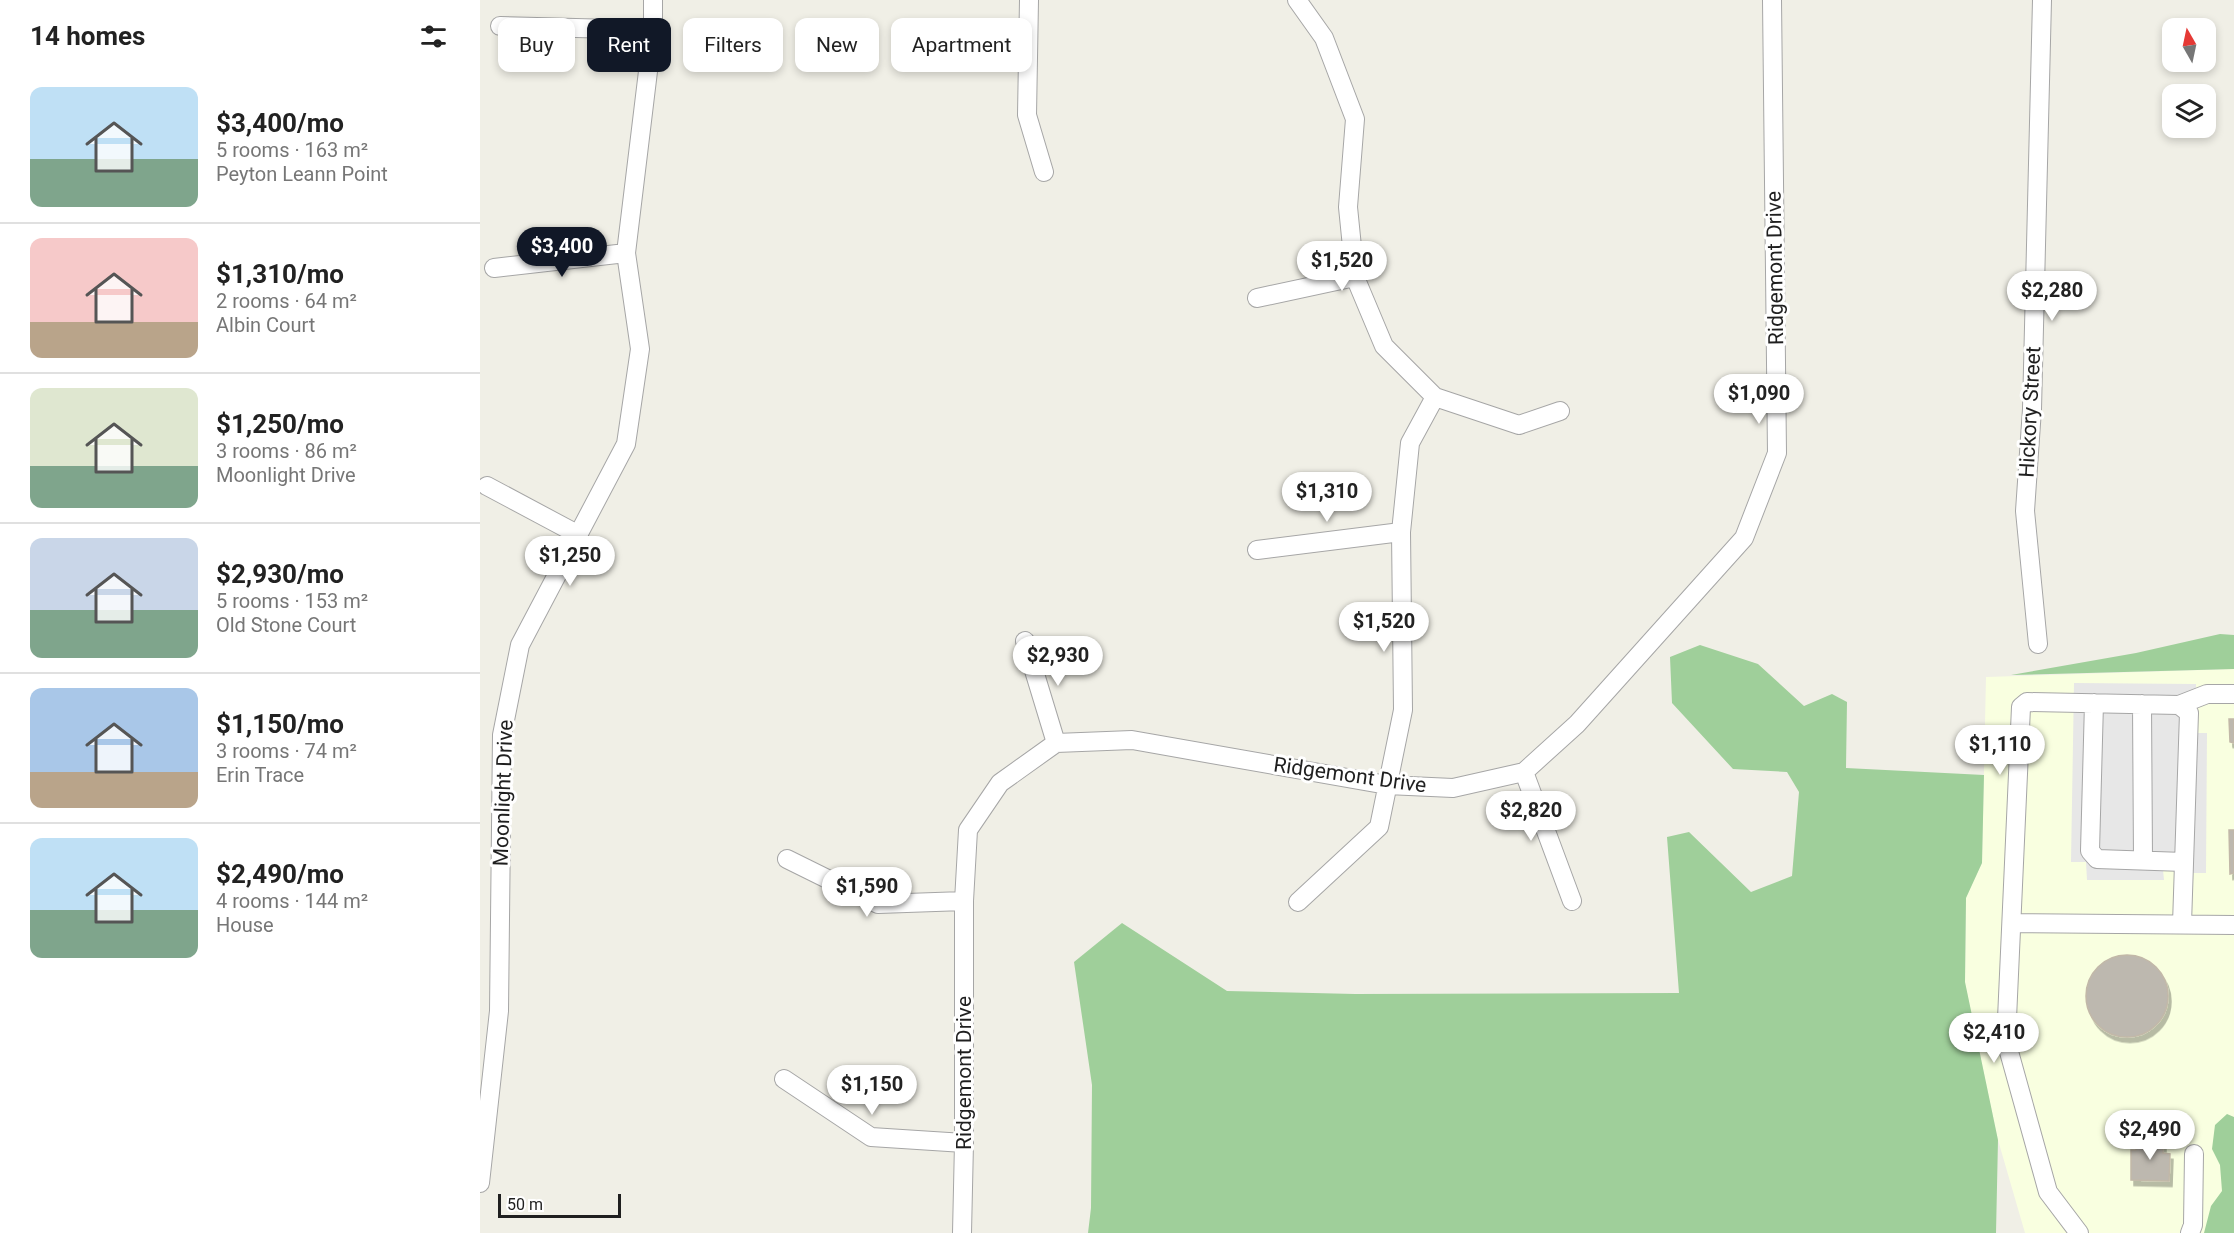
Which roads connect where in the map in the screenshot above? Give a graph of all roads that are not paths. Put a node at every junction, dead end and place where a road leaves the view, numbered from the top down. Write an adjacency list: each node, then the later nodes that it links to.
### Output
1 (653, 0): 6 (street, Moonlight Drive)
2 (1029, 0): 8 (street)
3 (1296, 0): 11 (street)
4 (1773, 0): 26 (street, Ridgemont Drive)
5 (2042, 0): 20 (street, Hickory Street)
6 (653, 18)
7 (648, 72): 9 (street, Moonlight Drive)
8 (1044, 172)
9 (626, 253): 10 (street); 17 (street, Moonlight Drive)
10 (494, 268)
11 (1354, 277): 12 (street); 13 (street)
12 (1257, 298)
13 (1435, 396): 14 (street); 16 (street)
14 (1560, 411)
15 (487, 486): 17 (street)
16 (1401, 532): 18 (street); 27 (street)
17 (577, 534): 40 (street, Moonlight Drive)
18 (1257, 550)
19 (1025, 641): 25 (street)
20 (2038, 644)
21 (2234, 694): 24 (street)
22 (2094, 703): 23 (street); 29 (street); 34 (street)
23 (2142, 704): 24 (street); 29 (street)
24 (2179, 705): 30 (street)
25 (1056, 743): 27 (street, Ridgemont Drive); 31 (street, Ridgemont Drive)
26 (1524, 772): 27 (street, Ridgemont Drive); 32 (street)
27 (1387, 784): 33 (street)
28 (787, 859): 31 (street)
29 (2143, 860): 30 (street)
30 (2184, 862): 35 (street)
31 (964, 901): 38 (street, Ridgemont Drive)
32 (1572, 901)
33 (1298, 902)
34 (2012, 923): 35 (street); 42 (street)
35 (2182, 924): 36 (street)
36 (2234, 925)
37 (784, 1079): 38 (street)
38 (964, 1143): 41 (street, Ridgemont Drive)
39 (2194, 1154): 43 (street)
40 (480, 1184)
41 (962, 1233)
42 (2079, 1233)
43 (2190, 1233)

